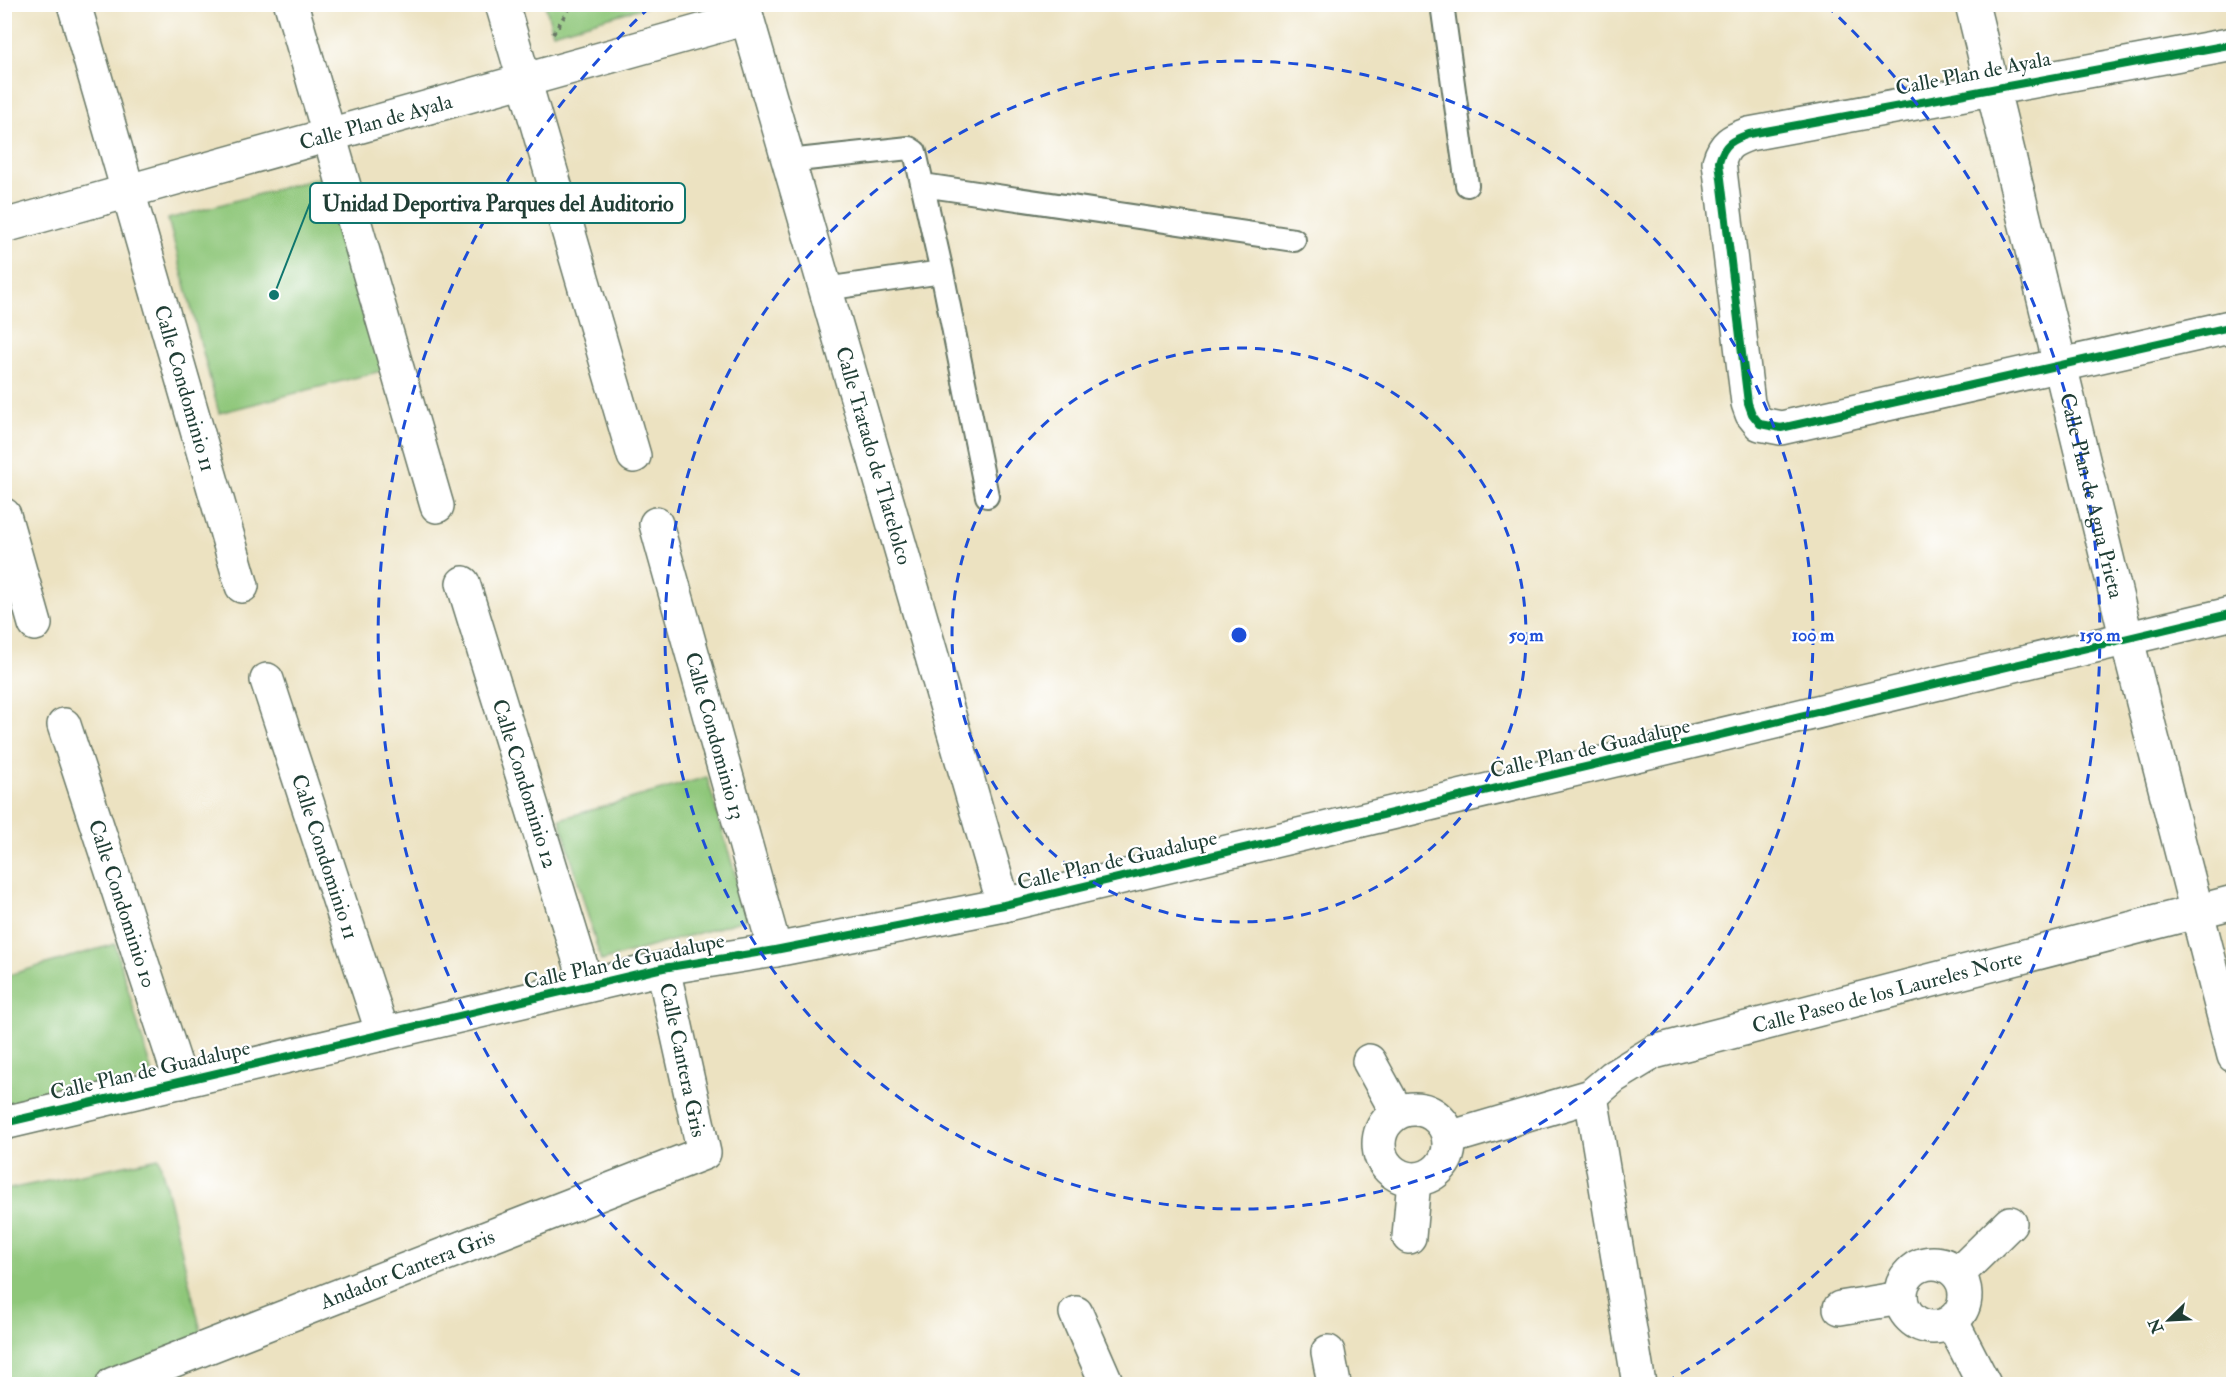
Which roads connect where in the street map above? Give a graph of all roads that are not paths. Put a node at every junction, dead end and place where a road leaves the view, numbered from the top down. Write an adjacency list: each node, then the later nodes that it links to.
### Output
1 (74, 4): 14 (street, Calle Condominio 11)
2 (291, 4): 10 (street)
3 (502, 4): 8 (street)
4 (1442, 4): 12 (lane)
5 (1972, 4): 9 (street, Calle Plan de Agua Prieta)
6 (745, 11): 8 (street, Calle Plan de Ayala); 11 (street, Calle Tratado de Tlatelolco)
7 (2234, 44): 9 (street, Calle Plan de Ayala)
8 (524, 80): 10 (street, Calle Plan de Ayala); 21 (street)
9 (1993, 88): 20 (street, Calle Plan de Agua Prieta); 20 (street, Calle Plan de Ayala)
10 (328, 135): 14 (street, Calle Plan de Ayala); 23 (street)
11 (788, 161): 13 (lane); 18 (street, Calle Tratado de Tlatelolco)
12 (1467, 185)
13 (923, 186): 16 (lane); 17 (lane)
14 (128, 191): 15 (street, Calle Plan de Ayala); 27 (street, Calle Condominio 11)
15 (4, 226)
16 (1294, 240)
17 (942, 272): 18 (lane); 22 (lane)
18 (825, 289): 34 (street, Calle Tratado de Tlatelolco)
19 (2234, 327): 20 (street)
20 (2060, 364): 30 (street, Calle Plan de Agua Prieta)
21 (634, 456)
22 (987, 496)
23 (437, 506)
24 (4, 515): 29 (street)
25 (656, 524): 36 (street, Calle Condominio 13)
26 (463, 583): 38 (street, Calle Condominio 12)
27 (242, 586)
28 (2234, 614): 30 (street, Calle Plan de Guadalupe)
29 (35, 624)
30 (2127, 640): 34 (street, Calle Plan de Guadalupe); 35 (street, Calle Plan de Agua Prieta)
31 (267, 680): 39 (street, Calle Condominio 11)
32 (64, 725): 42 (street, Calle Condominio 10)
33 (2234, 902): 35 (street, Calle Paseo de los Laureles Norte)
34 (1004, 905): 36 (street, Calle Plan de Guadalupe)
35 (2196, 911): 40 (street, Calle Plan de Agua Prieta); 43 (street, Calle Paseo de los Laureles Norte)
36 (775, 950): 37 (street, Calle Plan de Guadalupe)
37 (663, 968): 38 (street, Calle Plan de Guadalupe); 47 (street, Calle Cantera Gris)
38 (587, 986): 39 (street, Calle Plan de Guadalupe)
39 (383, 1034): 42 (street, Calle Plan de Guadalupe)
40 (2234, 1056)
41 (1370, 1061): 44 (street)
42 (181, 1082): 45 (street, Calle Plan de Guadalupe)
43 (1591, 1096): 46 (street); 60 (street)
44 (1397, 1112): 46 (street); 48 (street)
45 (4, 1123)
46 (1449, 1138): 48 (street)
47 (704, 1153): 57 (street, Andador Cantera Gris)
48 (1413, 1180): 50 (street)
49 (2010, 1223): 51 (street)
50 (1409, 1237)
51 (1958, 1274): 52 (street); 55 (street)
52 (1902, 1298): 53 (street); 55 (street)
53 (1840, 1308)
54 (1076, 1313): 58 (street)
55 (1952, 1322): 61 (street)
56 (1328, 1352): 59 (street)
57 (113, 1384)
58 (1107, 1384)
59 (1334, 1384)
60 (1639, 1384)
61 (1984, 1384)

